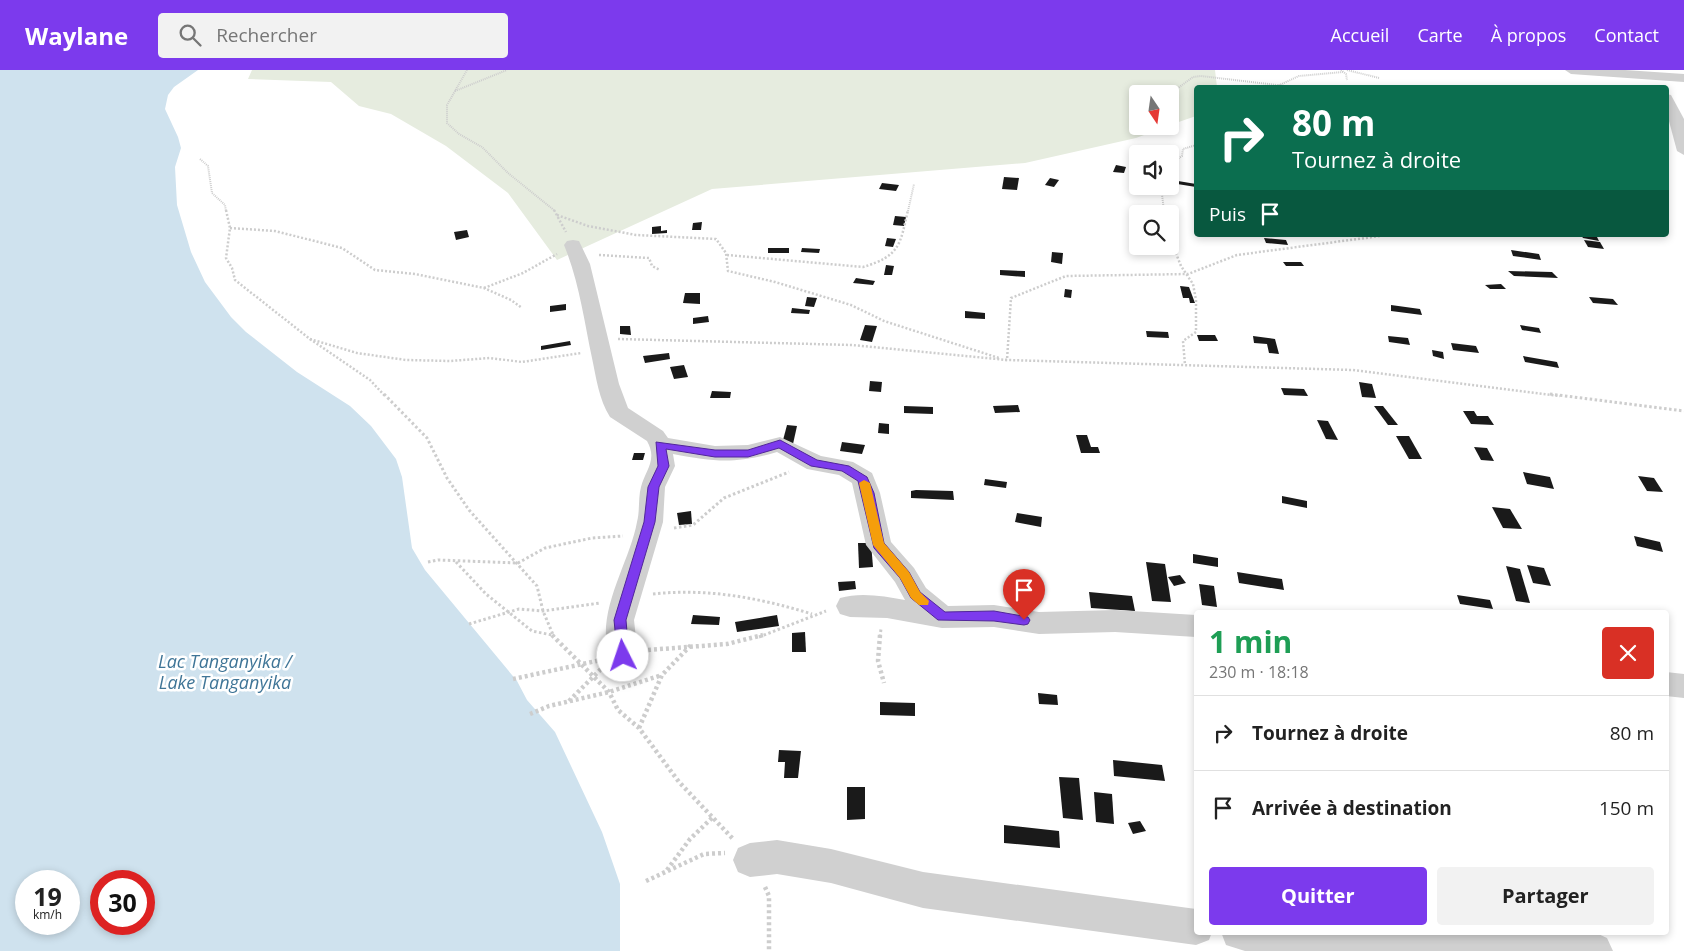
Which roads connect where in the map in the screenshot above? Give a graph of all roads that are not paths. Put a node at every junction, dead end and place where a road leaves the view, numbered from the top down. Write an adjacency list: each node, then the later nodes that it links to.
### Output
1 (1571, 70): 2 (street)
2 (1643, 73): 3 (street); 4 (street)
3 (1684, 78)
4 (1656, 85)
5 (1669, 102): 6 (street)
6 (1680, 119): 7 (street)
7 (1684, 151)
8 (573, 245): 9 (street)
9 (660, 444): 11 (street); 13 (street)
10 (850, 606): 11 (street)
11 (942, 617): 12 (street)
12 (1194, 626)
13 (618, 657)
14 (1669, 684): 15 (street)
15 (1684, 686)
16 (748, 856): 17 (street)
17 (1194, 927)
18 (1267, 935): 19 (street)
19 (1594, 951)

